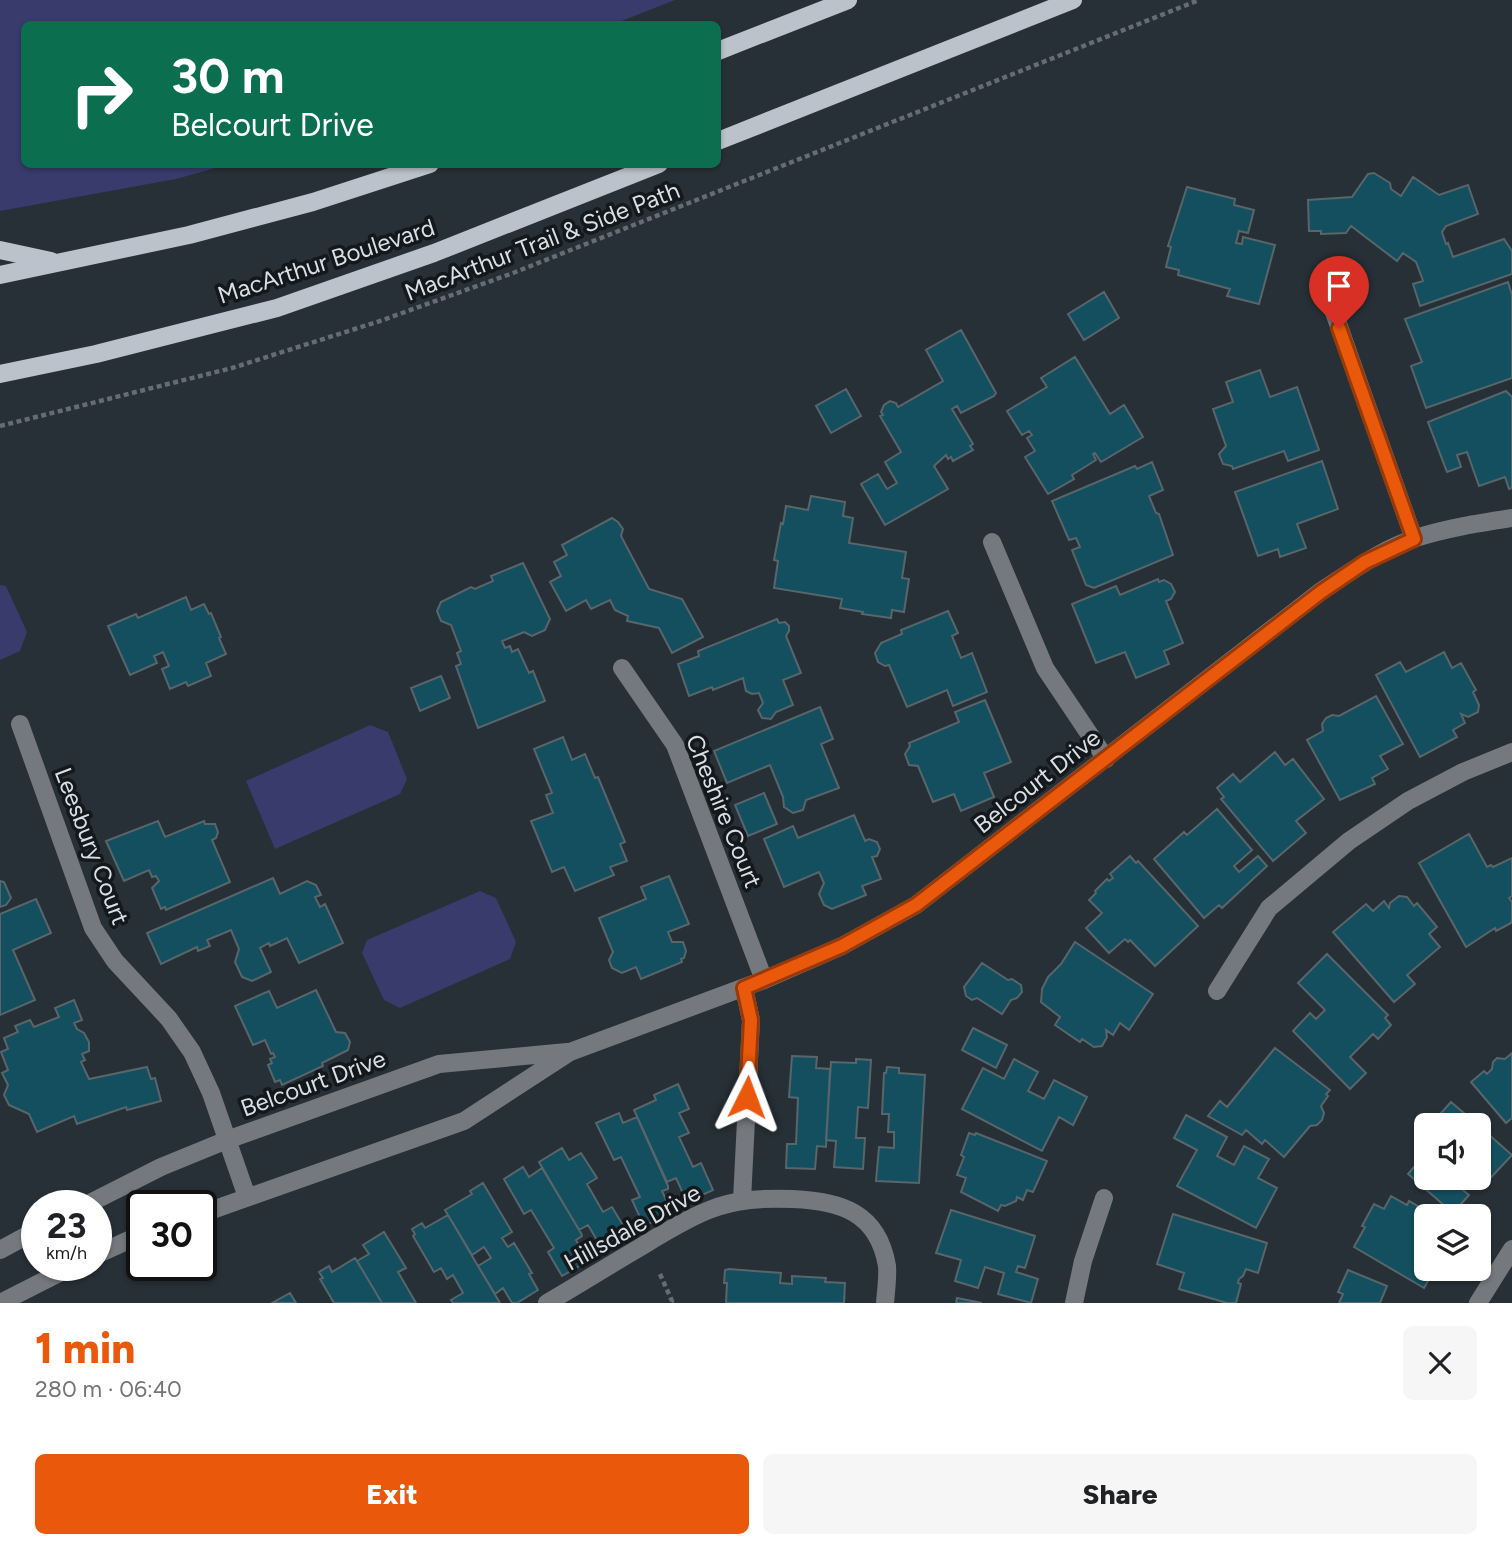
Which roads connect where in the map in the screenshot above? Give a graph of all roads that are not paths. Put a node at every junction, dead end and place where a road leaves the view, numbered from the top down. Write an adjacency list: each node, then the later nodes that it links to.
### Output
1 (848, 0): 4 (main road)
2 (1073, 0): 3 (main road)
3 (1035, 7): 5 (main road)
4 (721, 50)
5 (721, 140)
6 (418, 168): 9 (main road)
7 (649, 168): 12 (main road, MacArthur Boulevard)
8 (0, 250): 9 (main road)
9 (58, 262): 10 (main road)
10 (0, 275)
11 (1330, 301): 16 (street)
12 (42, 366): 13 (main road, MacArthur Boulevard); 14 (main road)
13 (0, 374)
14 (0, 387)
15 (1512, 518): 16 (street, Belcourt Drive)
16 (1414, 539): 21 (street, Belcourt Drive)
17 (992, 542): 21 (street)
18 (622, 668): 22 (street, Cheshire Court)
19 (20, 724): 26 (street, Leesbury Court)
20 (1512, 752): 24 (street)
21 (1106, 759): 22 (street, Belcourt Drive)
22 (764, 980): 23 (street, Belcourt Drive)
23 (744, 988): 25 (street, Belcourt Drive); 30 (street)
24 (1217, 991)
25 (570, 1052): 26 (street, Belcourt Drive); 28 (street, Belcourt Drive)
26 (227, 1140): 27 (street, Belcourt Drive); 28 (street, Leesbury Court)
27 (112, 1192)
28 (247, 1197): 31 (street, Belcourt Drive)
29 (1104, 1198): 39 (street)
30 (742, 1200): 37 (street, Hillsdale Drive); 38 (street, Hillsdale Drive)
31 (217, 1207)
32 (21, 1239): 34 (street)
33 (1512, 1249): 40 (street)
34 (0, 1250)
35 (43, 1281): 36 (street)
36 (0, 1303)
37 (547, 1303)
38 (885, 1303)
39 (1074, 1303)
40 (1478, 1303)

